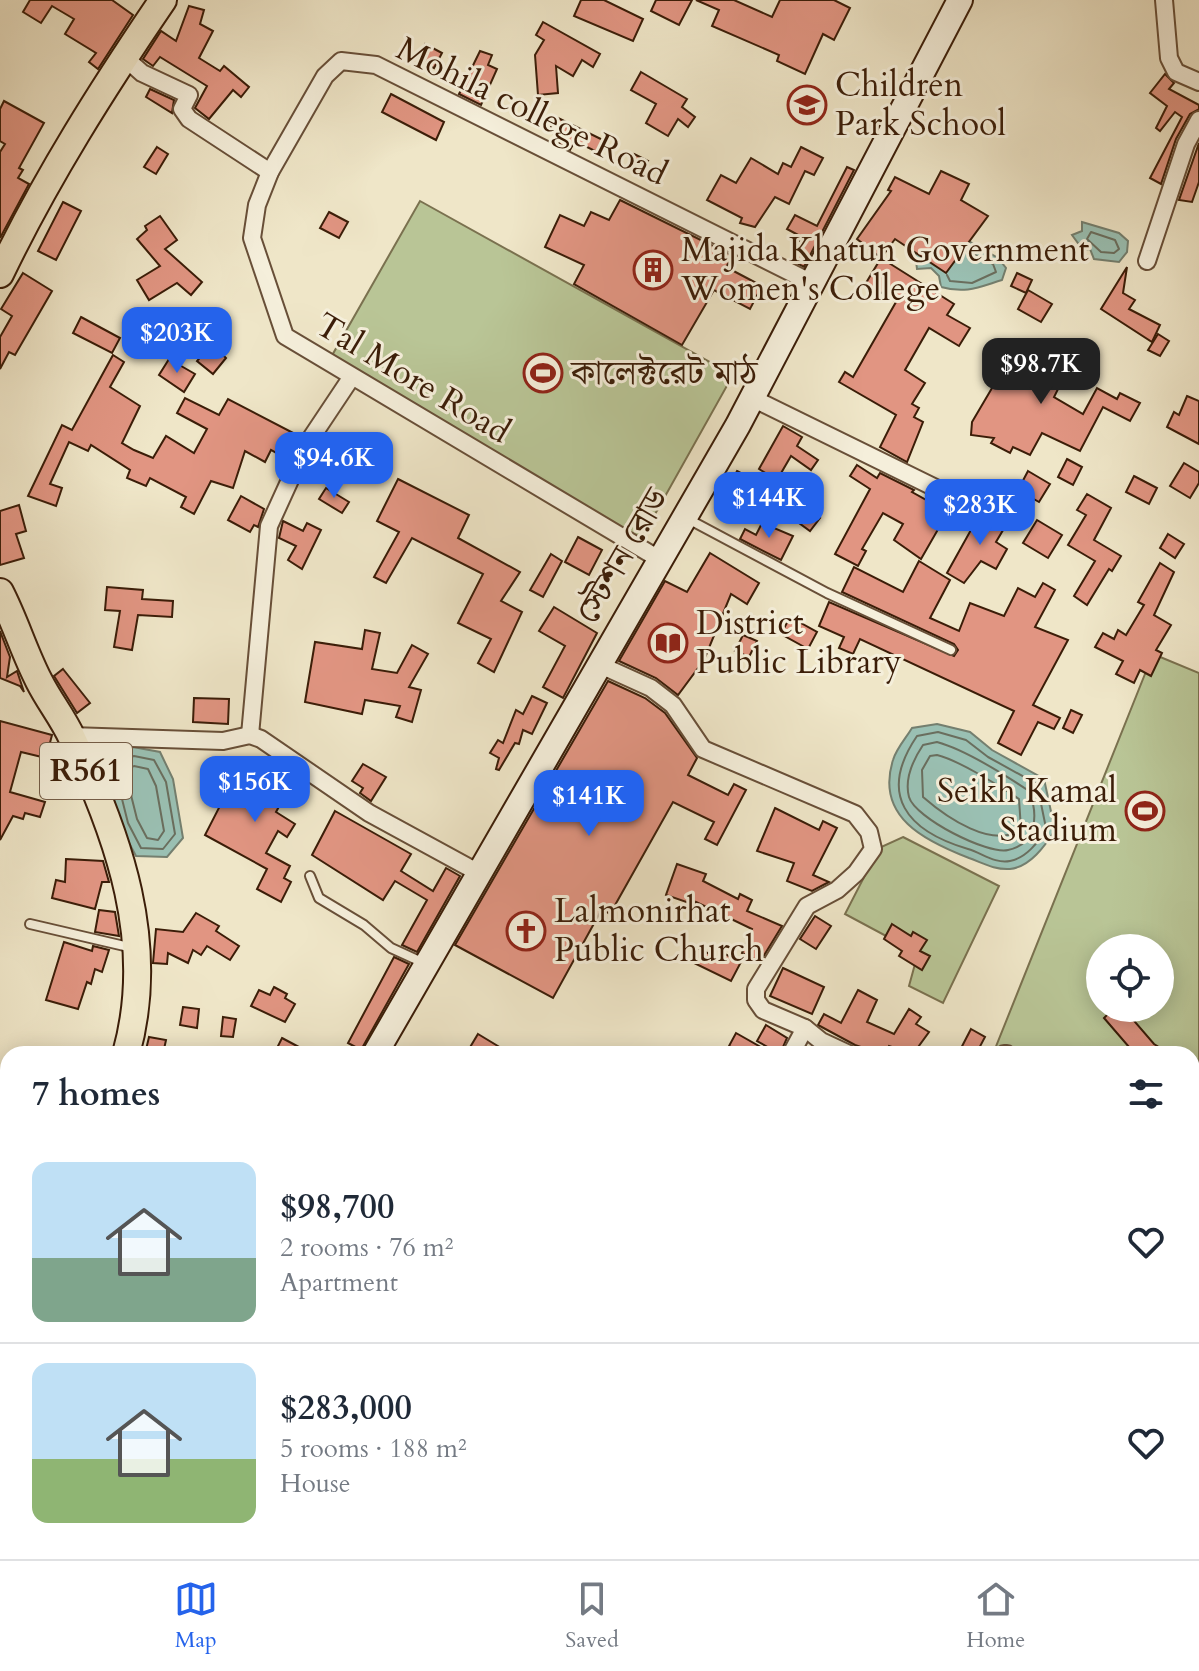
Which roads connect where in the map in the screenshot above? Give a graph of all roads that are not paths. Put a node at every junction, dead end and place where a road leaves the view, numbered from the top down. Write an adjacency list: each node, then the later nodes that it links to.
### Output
1 (163, 0): 4 (main road)
2 (960, 0): 10 (main road, স্টেশন রোড)
3 (1164, 0): 5 (street)
4 (124, 57): 7 (street); 9 (main road)
5 (1199, 82)
6 (1199, 120): 8 (street)
7 (270, 172): 10 (street, Mohila college Road); 11 (street, Tal More Road)
8 (1147, 261)
9 (0, 274)
10 (812, 283): 12 (main road, স্টেশন রোড)
11 (351, 378): 15 (street, Tal More Road); 19 (street)
12 (752, 398): 13 (street); 14 (main road, স্টেশন রোড)
13 (958, 499)
14 (684, 517): 15 (main road, স্টেশন রোড); 17 (lane)
15 (659, 559): 18 (main road, স্টেশন রোড)
16 (0, 592): 20 (main road, R561)
17 (951, 650)
18 (598, 664): 21 (main road, স্টেশন রোড); 26 (street)
19 (250, 735): 20 (street); 21 (street)
20 (71, 736): 24 (main road, R561)
21 (479, 873): 25 (main road, স্টেশন রোড)
22 (310, 876): 25 (lane)
23 (30, 924): 24 (lane)
24 (138, 955): 27 (main road, R561)
25 (426, 965): 28 (main road, স্টেশন রোড)
26 (805, 1028): 29 (street); 30 (street)
27 (127, 1046)
28 (380, 1046)
29 (795, 1046)
30 (832, 1046)

